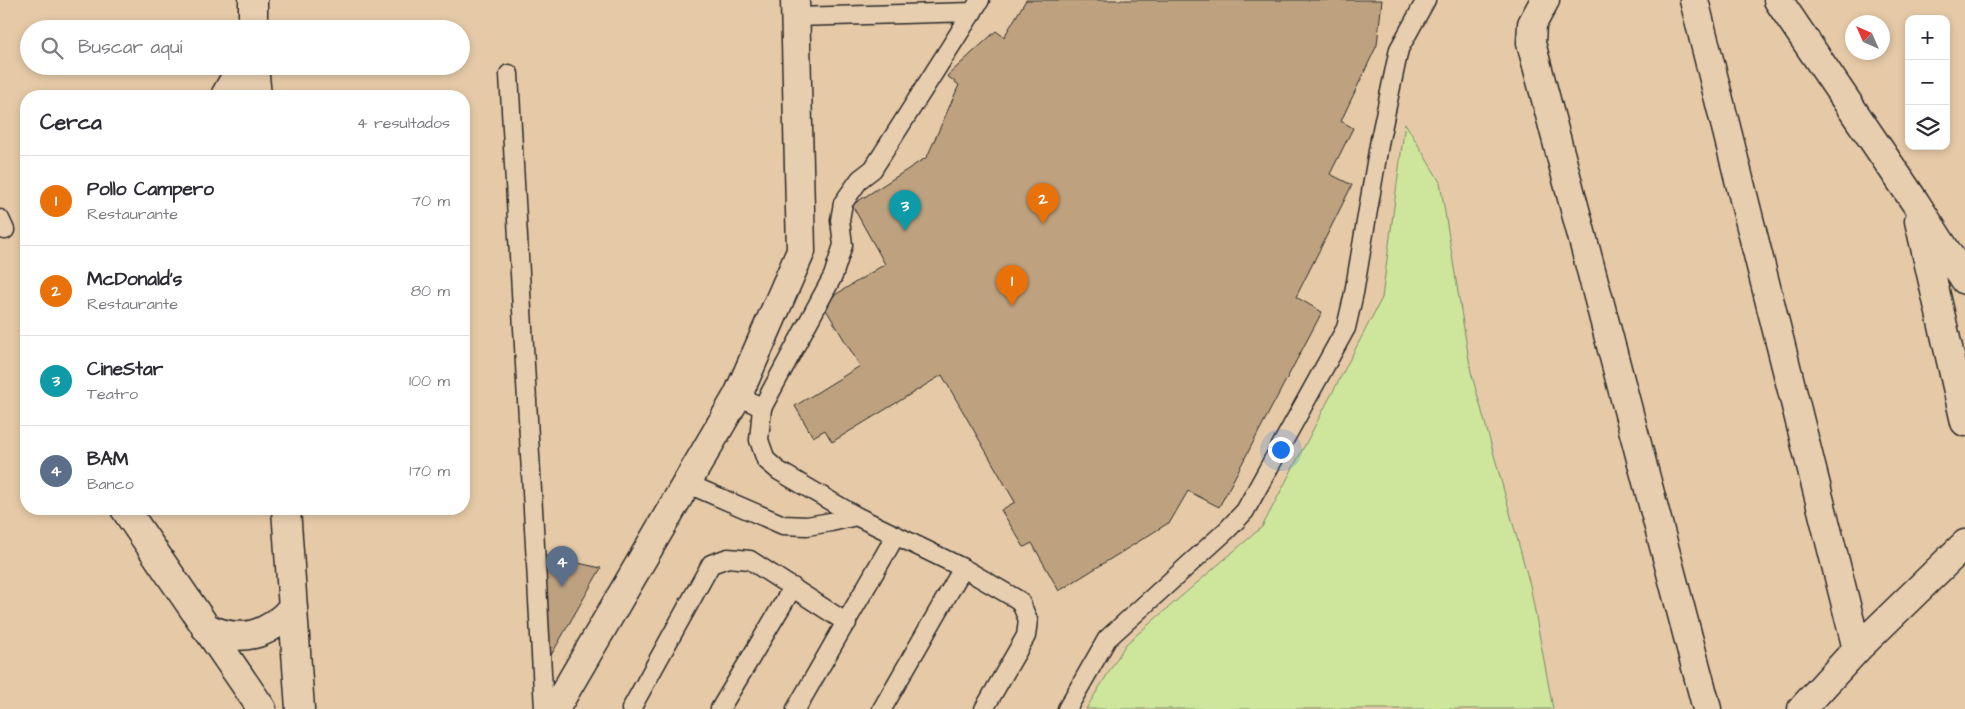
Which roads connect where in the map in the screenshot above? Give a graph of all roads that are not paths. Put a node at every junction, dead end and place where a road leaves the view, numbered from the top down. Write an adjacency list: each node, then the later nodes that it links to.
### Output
1 (253, 0): 8 (street)
2 (1426, 0): 42 (lane)
3 (1545, 0): 43 (street)
4 (1694, 0): 32 (street)
5 (1778, 0): 14 (street)
6 (977, 6): 7 (lane); 19 (lane)
7 (796, 8): 18 (street)
8 (253, 20)
9 (509, 74): 35 (lane)
10 (237, 75): 12 (street)
11 (255, 75): 13 (street)
12 (228, 90)
13 (256, 90)
14 (1915, 202): 15 (street); 17 (street)
15 (1965, 280)
16 (1965, 289): 17 (street)
17 (1938, 303): 20 (street)
18 (738, 395): 19 (lane); 21 (street)
19 (762, 408): 24 (lane)
20 (1965, 422)
21 (686, 483): 24 (lane); 36 (street)
22 (129, 515): 31 (street)
23 (286, 515): 29 (street)
24 (856, 516): 25 (lane)
25 (896, 535): 27 (lane); 30 (lane)
26 (1965, 544): 32 (street)
27 (963, 568): 40 (lane); 41 (lane)
28 (793, 587): 30 (lane); 37 (lane); 38 (lane)
29 (294, 607): 31 (street); 34 (street)
30 (847, 623): 39 (lane)
31 (205, 627): 33 (street)
32 (1857, 649): 44 (street)
33 (262, 709)
34 (300, 709)
35 (544, 709)
36 (555, 709)
37 (630, 709)
38 (720, 709)
39 (796, 709)
40 (882, 709)
41 (984, 709)
42 (1067, 709)
43 (1707, 709)
44 (1802, 709)

